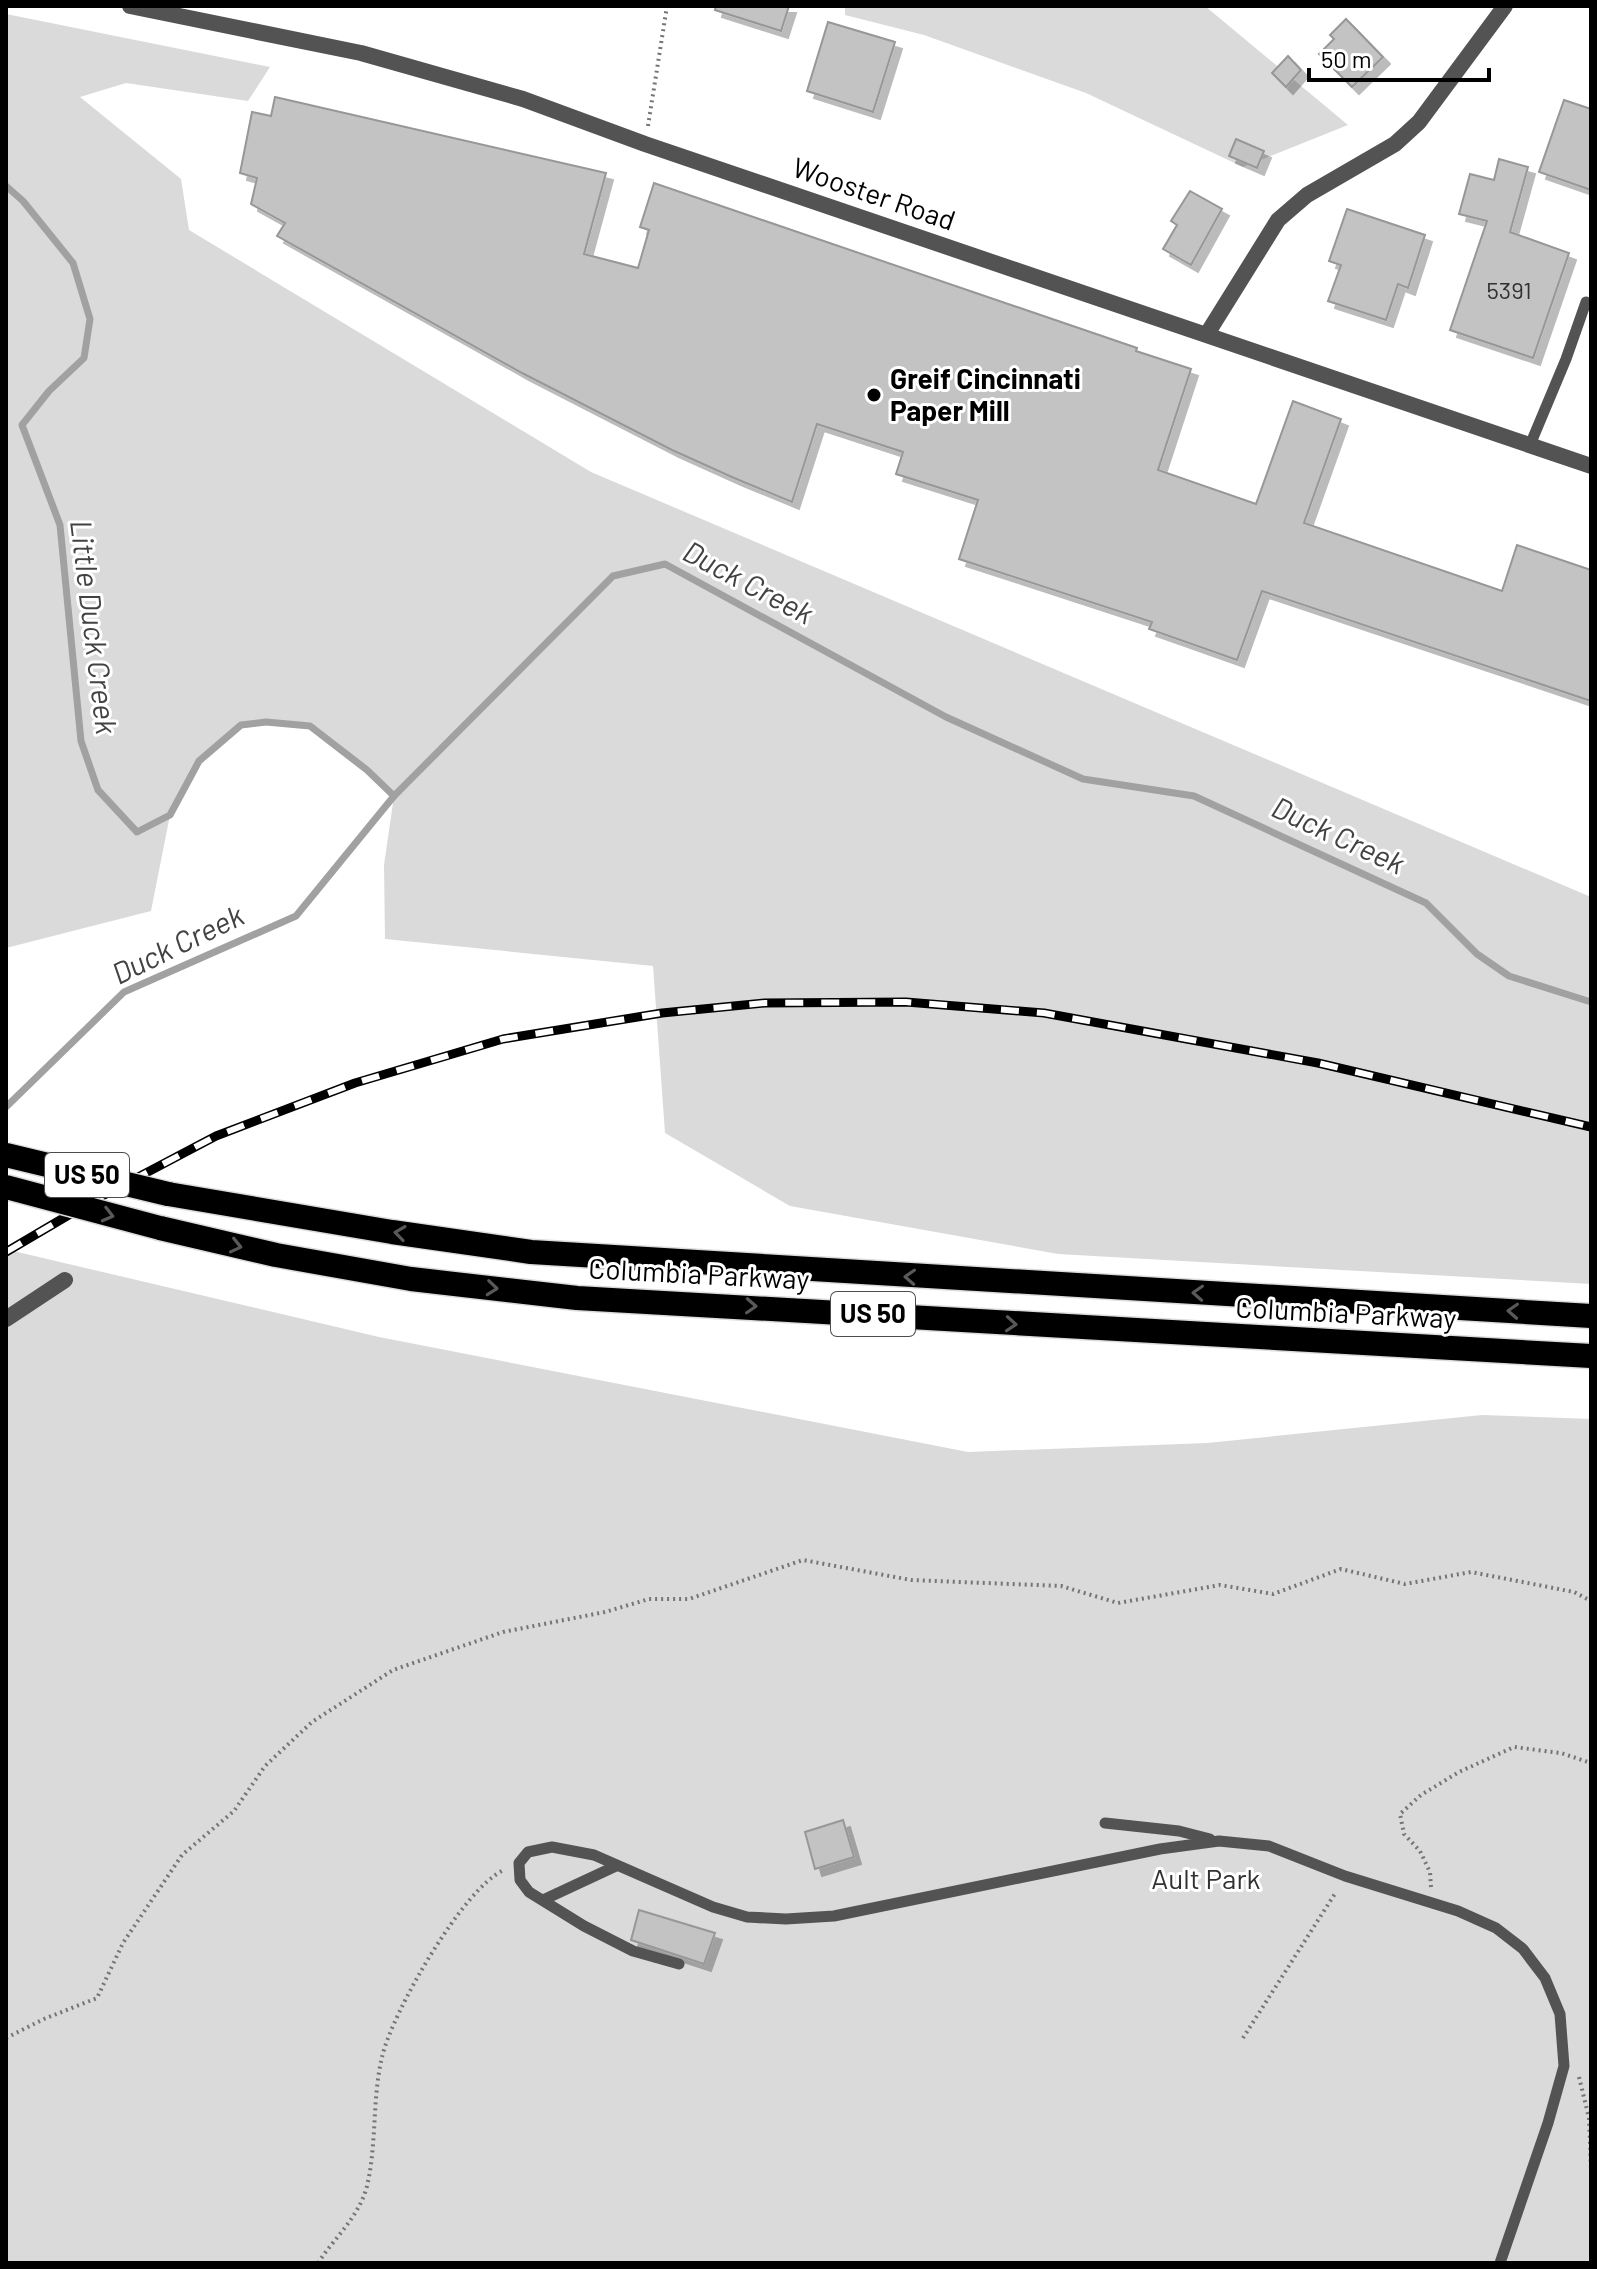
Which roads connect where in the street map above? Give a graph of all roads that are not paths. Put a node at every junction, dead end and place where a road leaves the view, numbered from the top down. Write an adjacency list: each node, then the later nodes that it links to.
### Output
1 (130, 6): 4 (street, Wooster Road)
2 (1505, 6): 4 (street)
3 (1586, 302): 5 (lane)
4 (1207, 334): 5 (street, Wooster Road)
5 (1530, 445): 6 (street, Wooster Road)
6 (1591, 466)
7 (6, 1155): 10 (highway, Columbia Parkway / US 50, one-way to 7, bridge)
8 (6, 1187): 12 (highway, Columbia Parkway / US 50, one-way to 12, bridge)
9 (65, 1280): 11 (street)
10 (1591, 1316)
11 (6, 1319)
12 (1591, 1356)
13 (1105, 1823): 14 (lane)
14 (1219, 1841): 15 (lane); 18 (lane)
15 (616, 1866): 16 (lane); 16 (lane)
16 (543, 1900): 17 (lane)
17 (679, 1964)
18 (1500, 2263)

